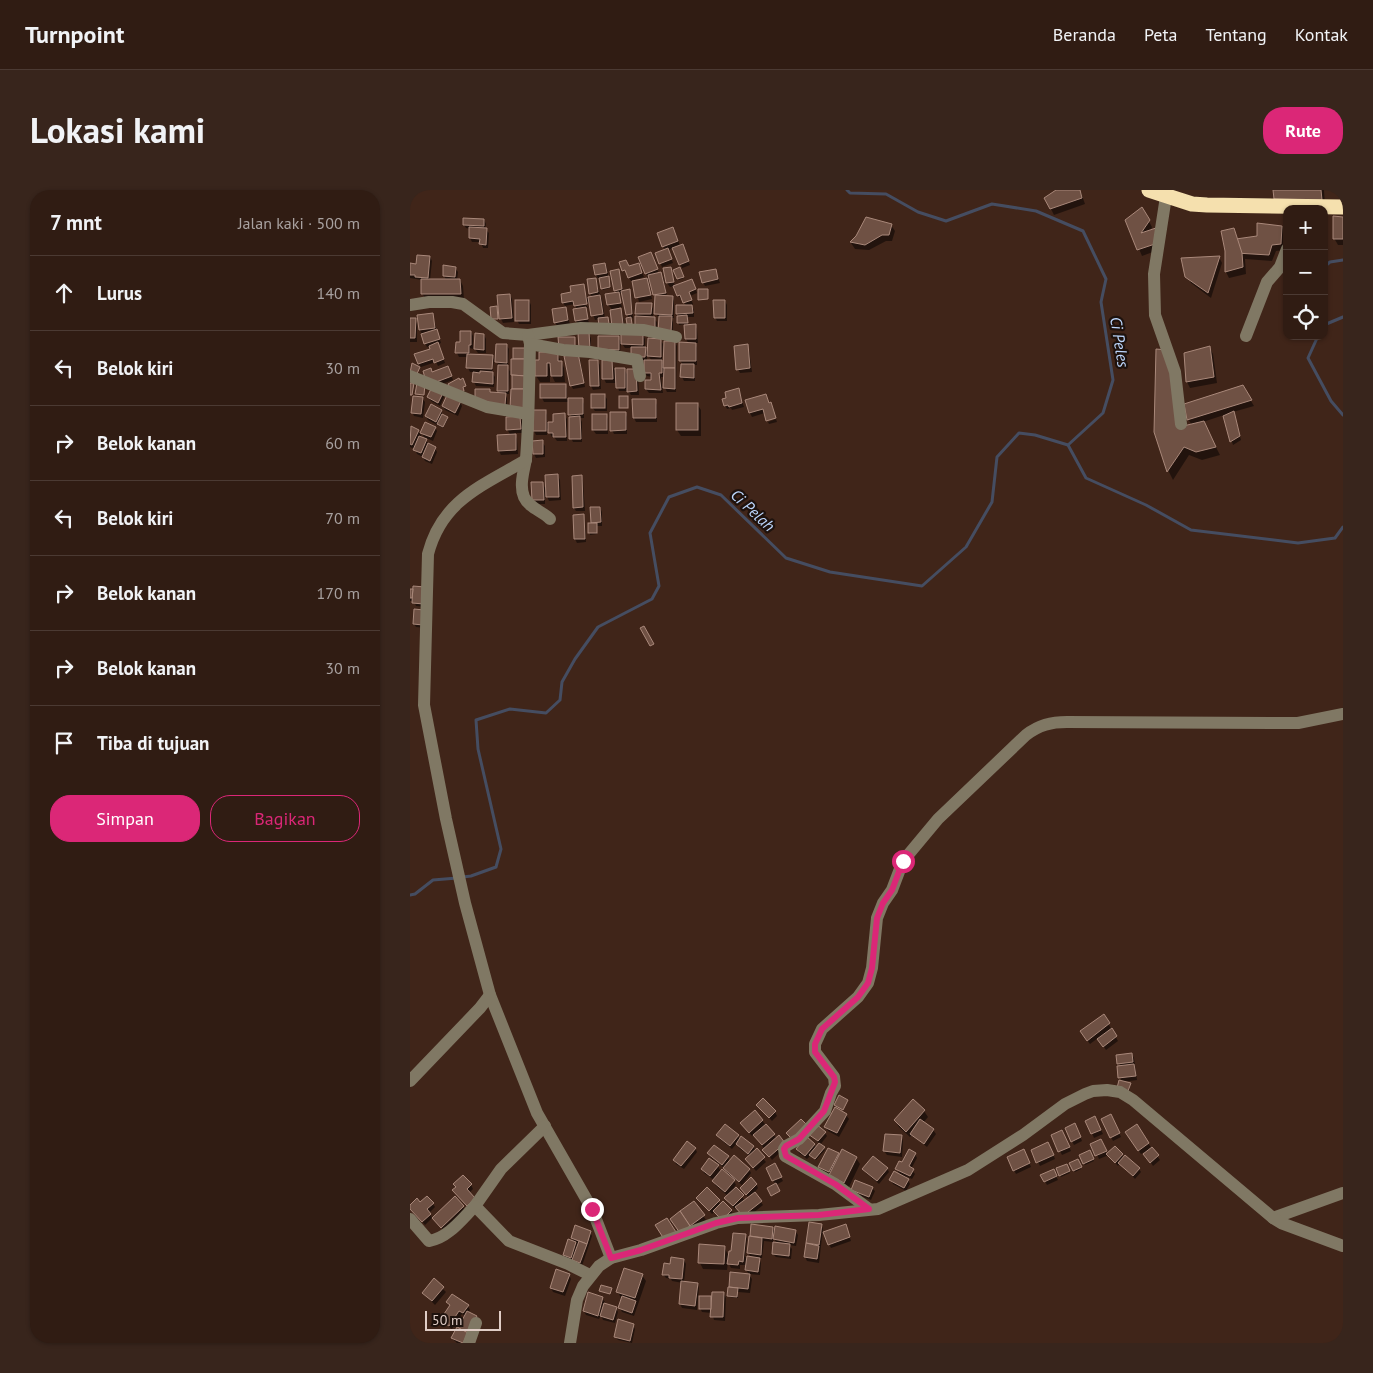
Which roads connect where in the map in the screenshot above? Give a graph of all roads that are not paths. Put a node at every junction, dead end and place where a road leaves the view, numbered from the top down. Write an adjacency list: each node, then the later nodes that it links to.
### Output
1 (1149, 190): 2 (highway)
2 (1166, 193): 5 (highway); 14 (street)
3 (1328, 207): 4 (highway)
4 (1343, 207)
5 (1283, 208)
6 (1287, 250): 8 (street)
7 (411, 303): 10 (street)
8 (1246, 336)
9 (676, 337): 10 (street)
10 (529, 340): 12 (street); 13 (street)
11 (410, 376): 13 (street)
12 (640, 376)
13 (528, 414): 15 (street)
14 (1182, 424)
15 (526, 460): 16 (street); 18 (street)
16 (550, 519)
17 (1343, 714): 23 (street)
18 (490, 995): 19 (street); 20 (street)
19 (410, 1081)
20 (544, 1126): 22 (street); 27 (street)
21 (1343, 1193): 24 (street)
22 (475, 1206): 25 (street); 28 (street)
23 (869, 1209): 24 (street); 27 (street)
24 (1273, 1218): 26 (street)
25 (410, 1220)
26 (1343, 1246)
27 (611, 1258): 28 (street)
28 (590, 1275): 31 (street)
29 (476, 1323): 30 (street)
30 (468, 1343)
31 (570, 1343)

